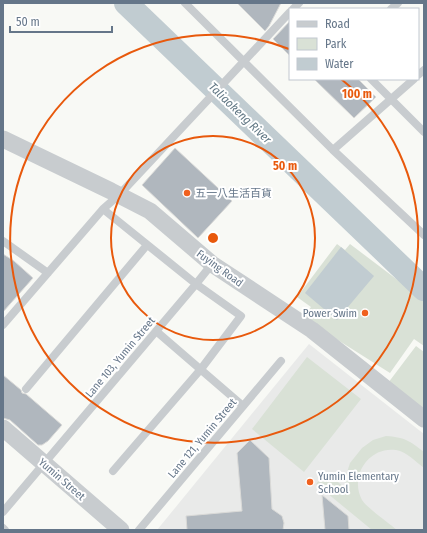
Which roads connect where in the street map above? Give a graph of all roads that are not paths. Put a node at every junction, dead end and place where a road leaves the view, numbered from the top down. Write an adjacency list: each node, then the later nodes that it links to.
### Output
1 (185, 3): 3 (lane)
2 (289, 13): 3 (lane)
3 (243, 61): 9 (lane); 10 (lane)
4 (372, 80): 6 (lane)
5 (413, 80): 6 (lane)
6 (391, 99): 7 (lane); 9 (lane)
7 (424, 132)
8 (3, 139): 10 (street, Fuying Road)
9 (333, 150): 12 (lane)
10 (119, 195): 11 (lane); 15 (street, Fuying Road)
11 (104, 209): 14 (lane); 16 (lane)
12 (424, 235)
13 (3, 241): 16 (lane)
14 (147, 245): 17 (lane); 22 (lane)
15 (212, 264): 17 (lane, Lane 103, Yumin Street); 24 (street, Fuying Road)
16 (48, 273): 18 (lane)
17 (196, 284): 19 (lane, Lane 103, Yumin Street); 21 (lane)
18 (3, 325)
19 (156, 331): 21 (lane); 26 (lane, Lane 103, Yumin Street)
20 (281, 361): 23 (lane, Lane 121, Yumin Street)
21 (201, 369): 23 (lane); 27 (lane)
22 (26, 389)
23 (243, 406): 30 (lane, Lane 121, Yumin Street)
24 (424, 419)
25 (3, 428): 26 (street, Yumin Street)
26 (44, 463): 28 (lane, Lane 103, Yumin Street); 29 (street, Yumin Street)
27 (114, 471)
28 (3, 512)
29 (121, 530)
30 (140, 530)

